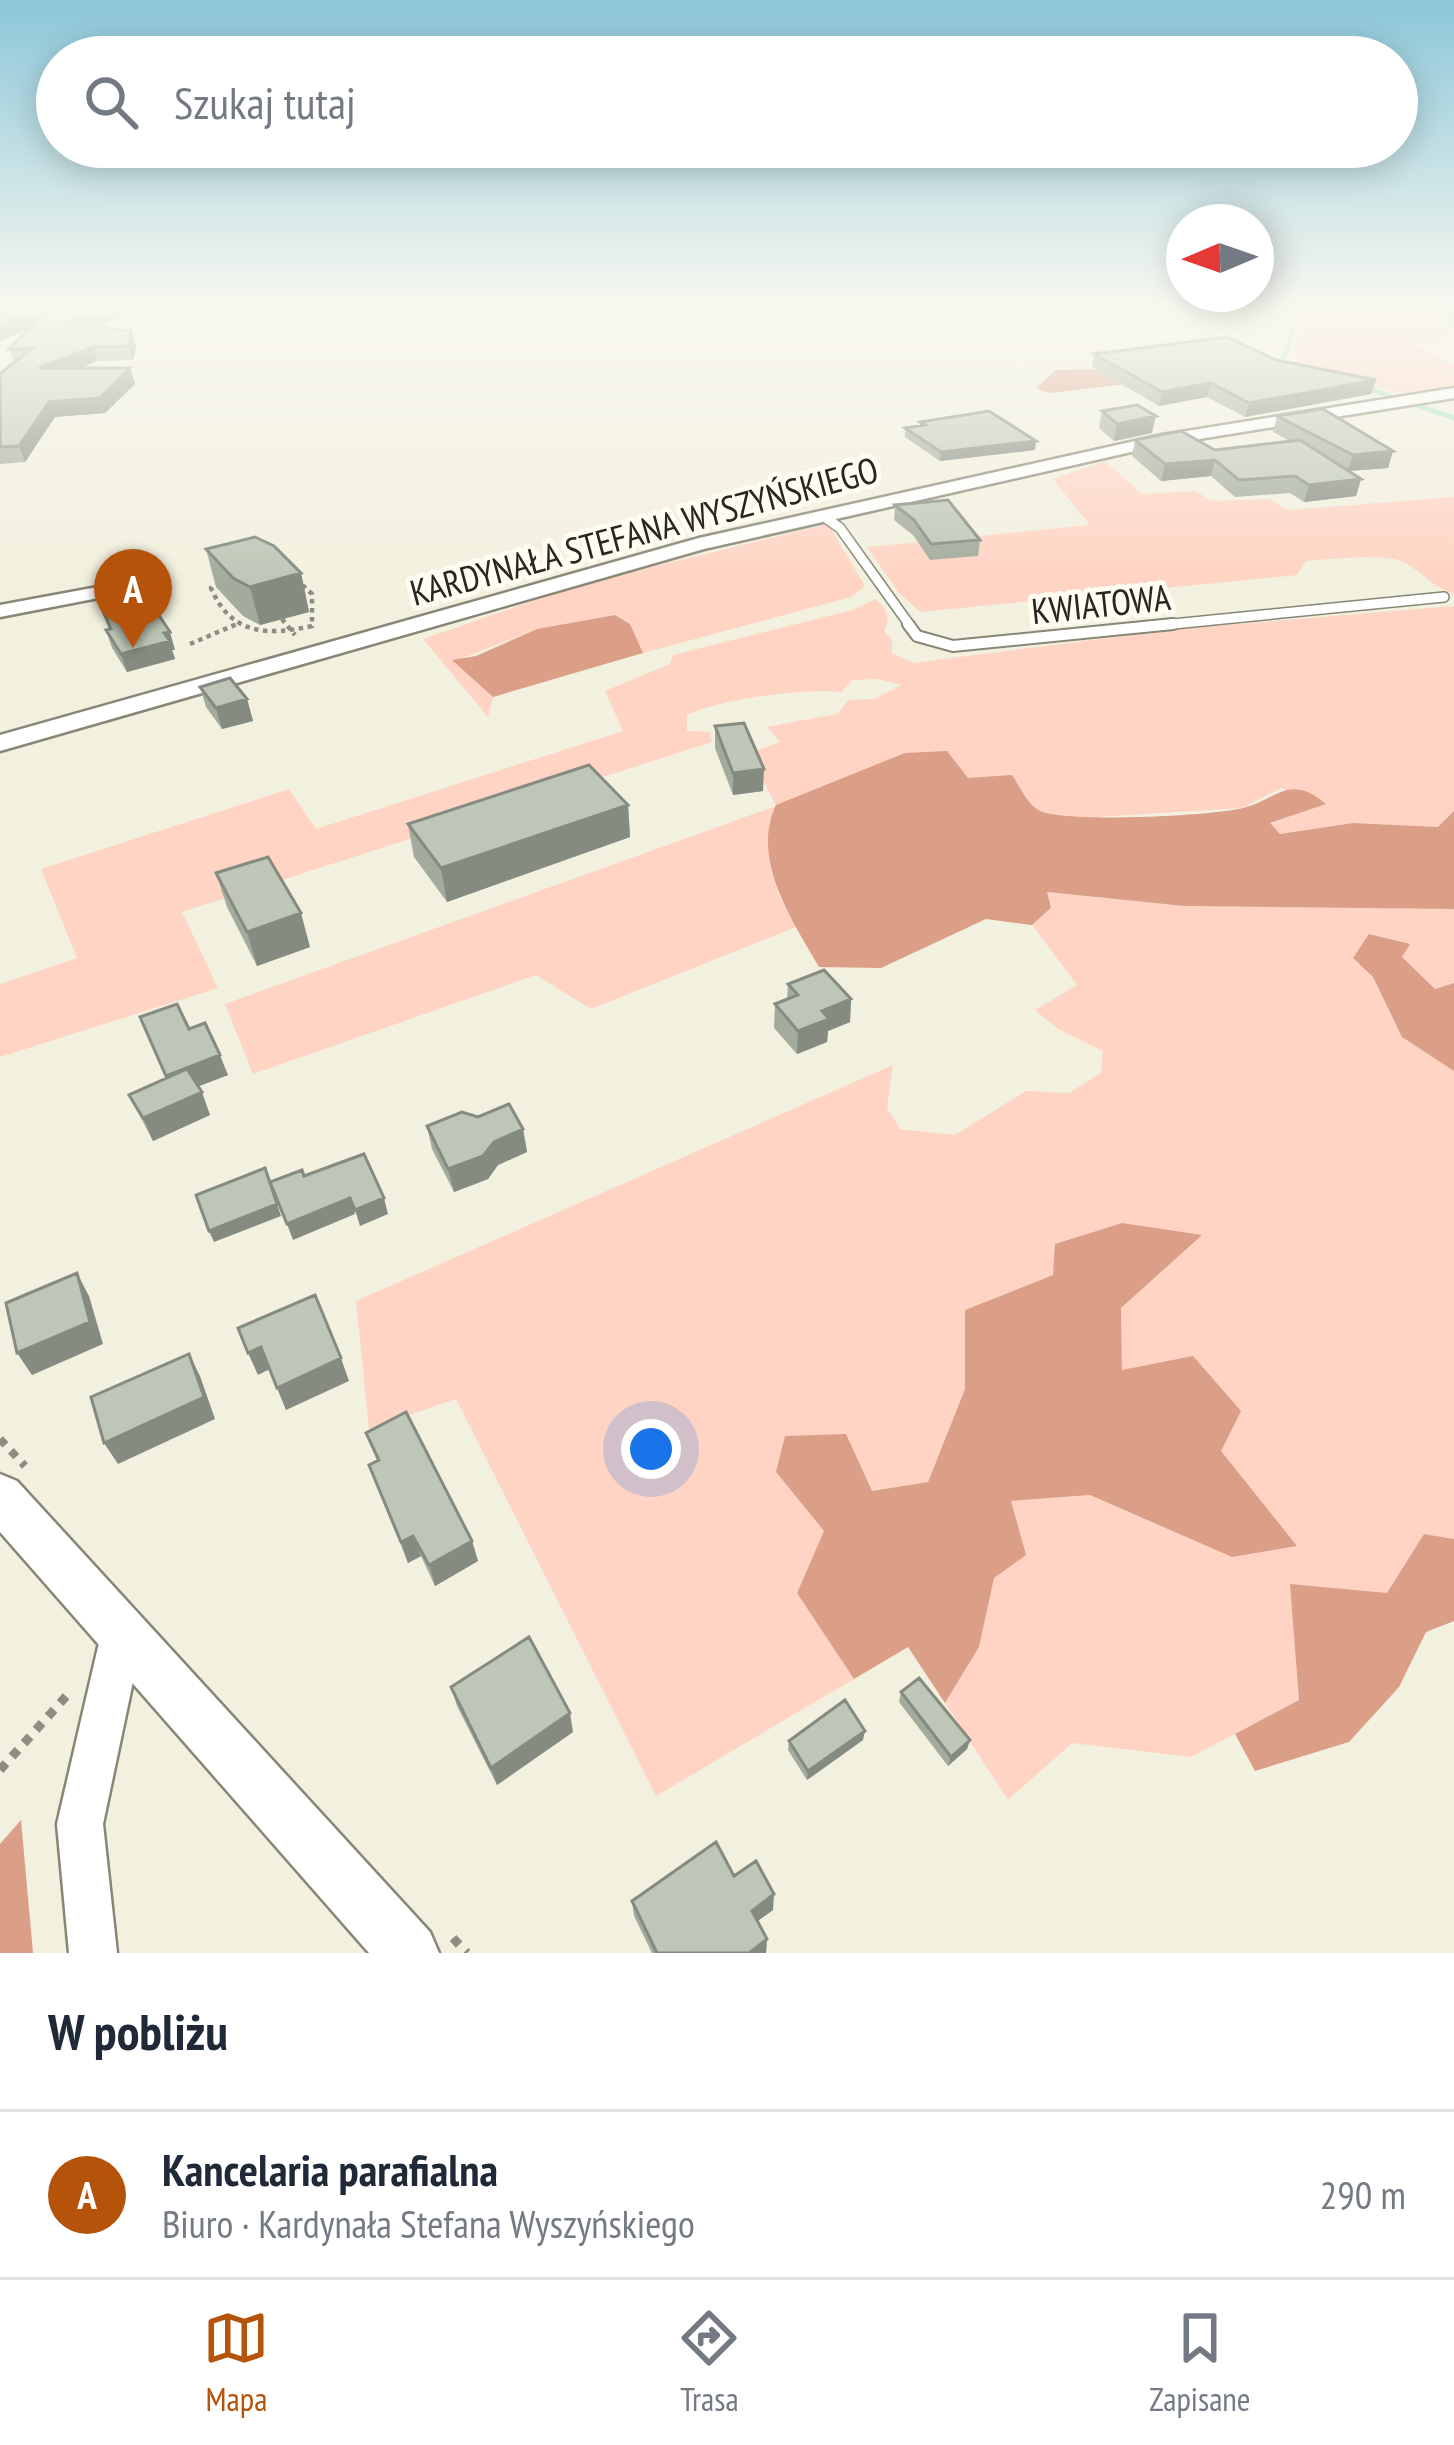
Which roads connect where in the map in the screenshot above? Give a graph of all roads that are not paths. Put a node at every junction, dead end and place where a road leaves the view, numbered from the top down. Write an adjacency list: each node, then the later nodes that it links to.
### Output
1 (1424, 398): 2 (street, KARDYNAŁA STEFANA WYSZYŃSKIEGO)
2 (823, 516): 4 (lane, KWIATOWA); 6 (street, KARDYNAŁA STEFANA WYSZYŃSKIEGO)
3 (104, 592): 5 (street)
4 (1444, 597)
5 (0, 610)
6 (0, 742)
7 (0, 1497): 8 (street)
8 (122, 1634): 9 (street); 10 (street)
9 (93, 1953)
10 (409, 1953)

